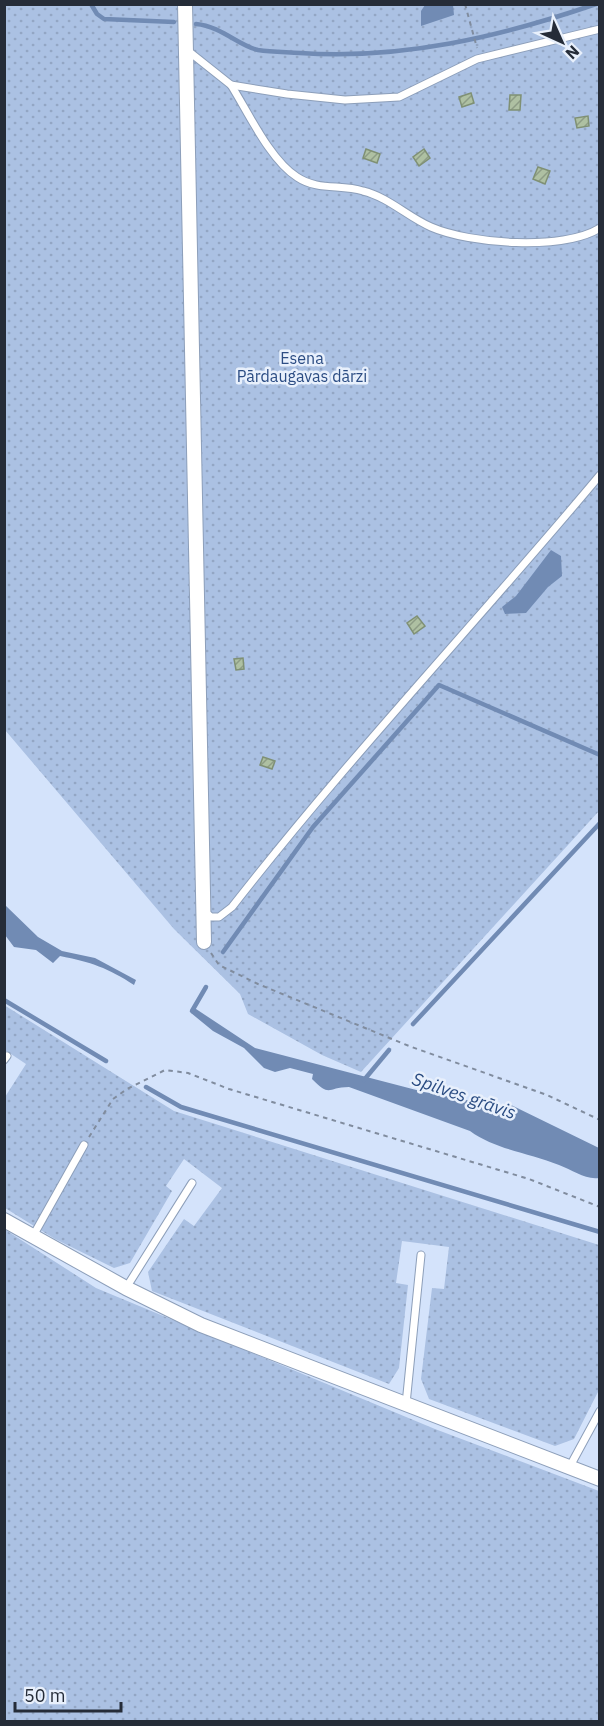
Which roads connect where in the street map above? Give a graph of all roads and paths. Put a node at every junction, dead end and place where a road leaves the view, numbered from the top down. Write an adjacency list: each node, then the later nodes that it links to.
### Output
1 (185, 4): 5 (street)
2 (465, 4): 4 (path)
3 (600, 29): 6 (lane)
4 (477, 45)
5 (185, 48): 6 (lane); 9 (street)
6 (231, 85): 7 (lane)
7 (600, 228)
8 (600, 474): 9 (lane)
9 (205, 912): 10 (street)
10 (204, 942): 11 (path)
11 (600, 1119)
12 (84, 1145): 14 (path); 16 (lane)
13 (192, 1183): 18 (lane)
14 (600, 1207)
15 (4, 1220): 16 (street)
16 (33, 1236): 18 (street)
17 (421, 1255): 19 (lane)
18 (126, 1288): 19 (street)
19 (406, 1404): 21 (street)
20 (600, 1411): 21 (lane)
21 (569, 1468): 22 (street)
22 (600, 1479)

